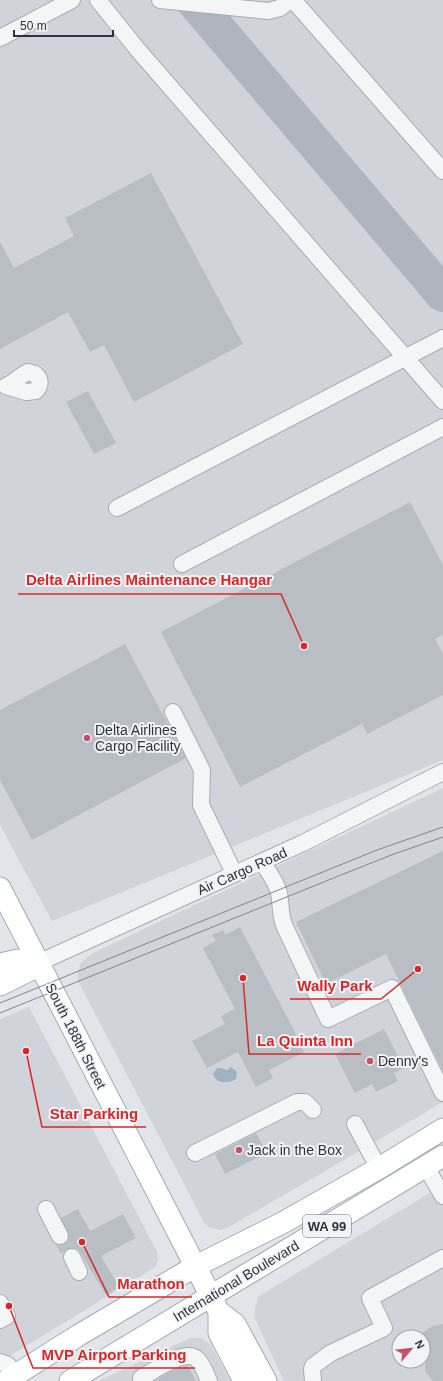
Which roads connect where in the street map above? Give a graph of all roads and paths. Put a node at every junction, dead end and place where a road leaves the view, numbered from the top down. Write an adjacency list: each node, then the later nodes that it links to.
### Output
1 (72, 0): 6 (street)
2 (98, 0): 9 (street)
3 (160, 0): 4 (street)
4 (290, 0)
5 (294, 0): 7 (street)
6 (0, 38)
7 (443, 171)
8 (443, 338): 9 (street)
9 (405, 358): 10 (street); 12 (street)
10 (443, 402)
11 (443, 427): 13 (street)
12 (117, 508)
13 (182, 564)
14 (173, 712): 17 (street)
15 (443, 772): 16 (street, Air Cargo Road)
16 (262, 862): 17 (street, Air Cargo Road); 22 (street)
17 (234, 873): 19 (street, Air Cargo Road)
18 (0, 888): 19 (main road, South 188th Street)
19 (38, 963): 20 (main road); 21 (main road); 34 (main road, South 188th Street)
20 (0, 964)
21 (0, 985)
22 (443, 1093)
23 (313, 1110): 26 (street)
24 (355, 1124): 28 (street)
25 (443, 1129): 28 (main road, International Boulevard / WA 99)
26 (195, 1153)
27 (434, 1162): 29 (street); 37 (main road, International Boulevard / WA 99)
28 (378, 1169): 34 (main road, International Boulevard / WA 99)
29 (443, 1196)
30 (46, 1209): 31 (street)
31 (60, 1236)
32 (72, 1258): 35 (street)
33 (443, 1258): 46 (street)
34 (196, 1266): 37 (main road, South 188th Street); 40 (main road, International Boulevard / WA 99)
35 (79, 1272)
36 (0, 1303): 38 (street)
37 (215, 1304): 42 (main road, International Boulevard / WA 99); 44 (main road, South 188th Street); 45 (main road, South 188th Street)
38 (0, 1320)
39 (0, 1362): 40 (street)
40 (11, 1378)
41 (141, 1378): 43 (street)
42 (70, 1381)
43 (209, 1381)
44 (244, 1381)
45 (266, 1381)
46 (313, 1381)

